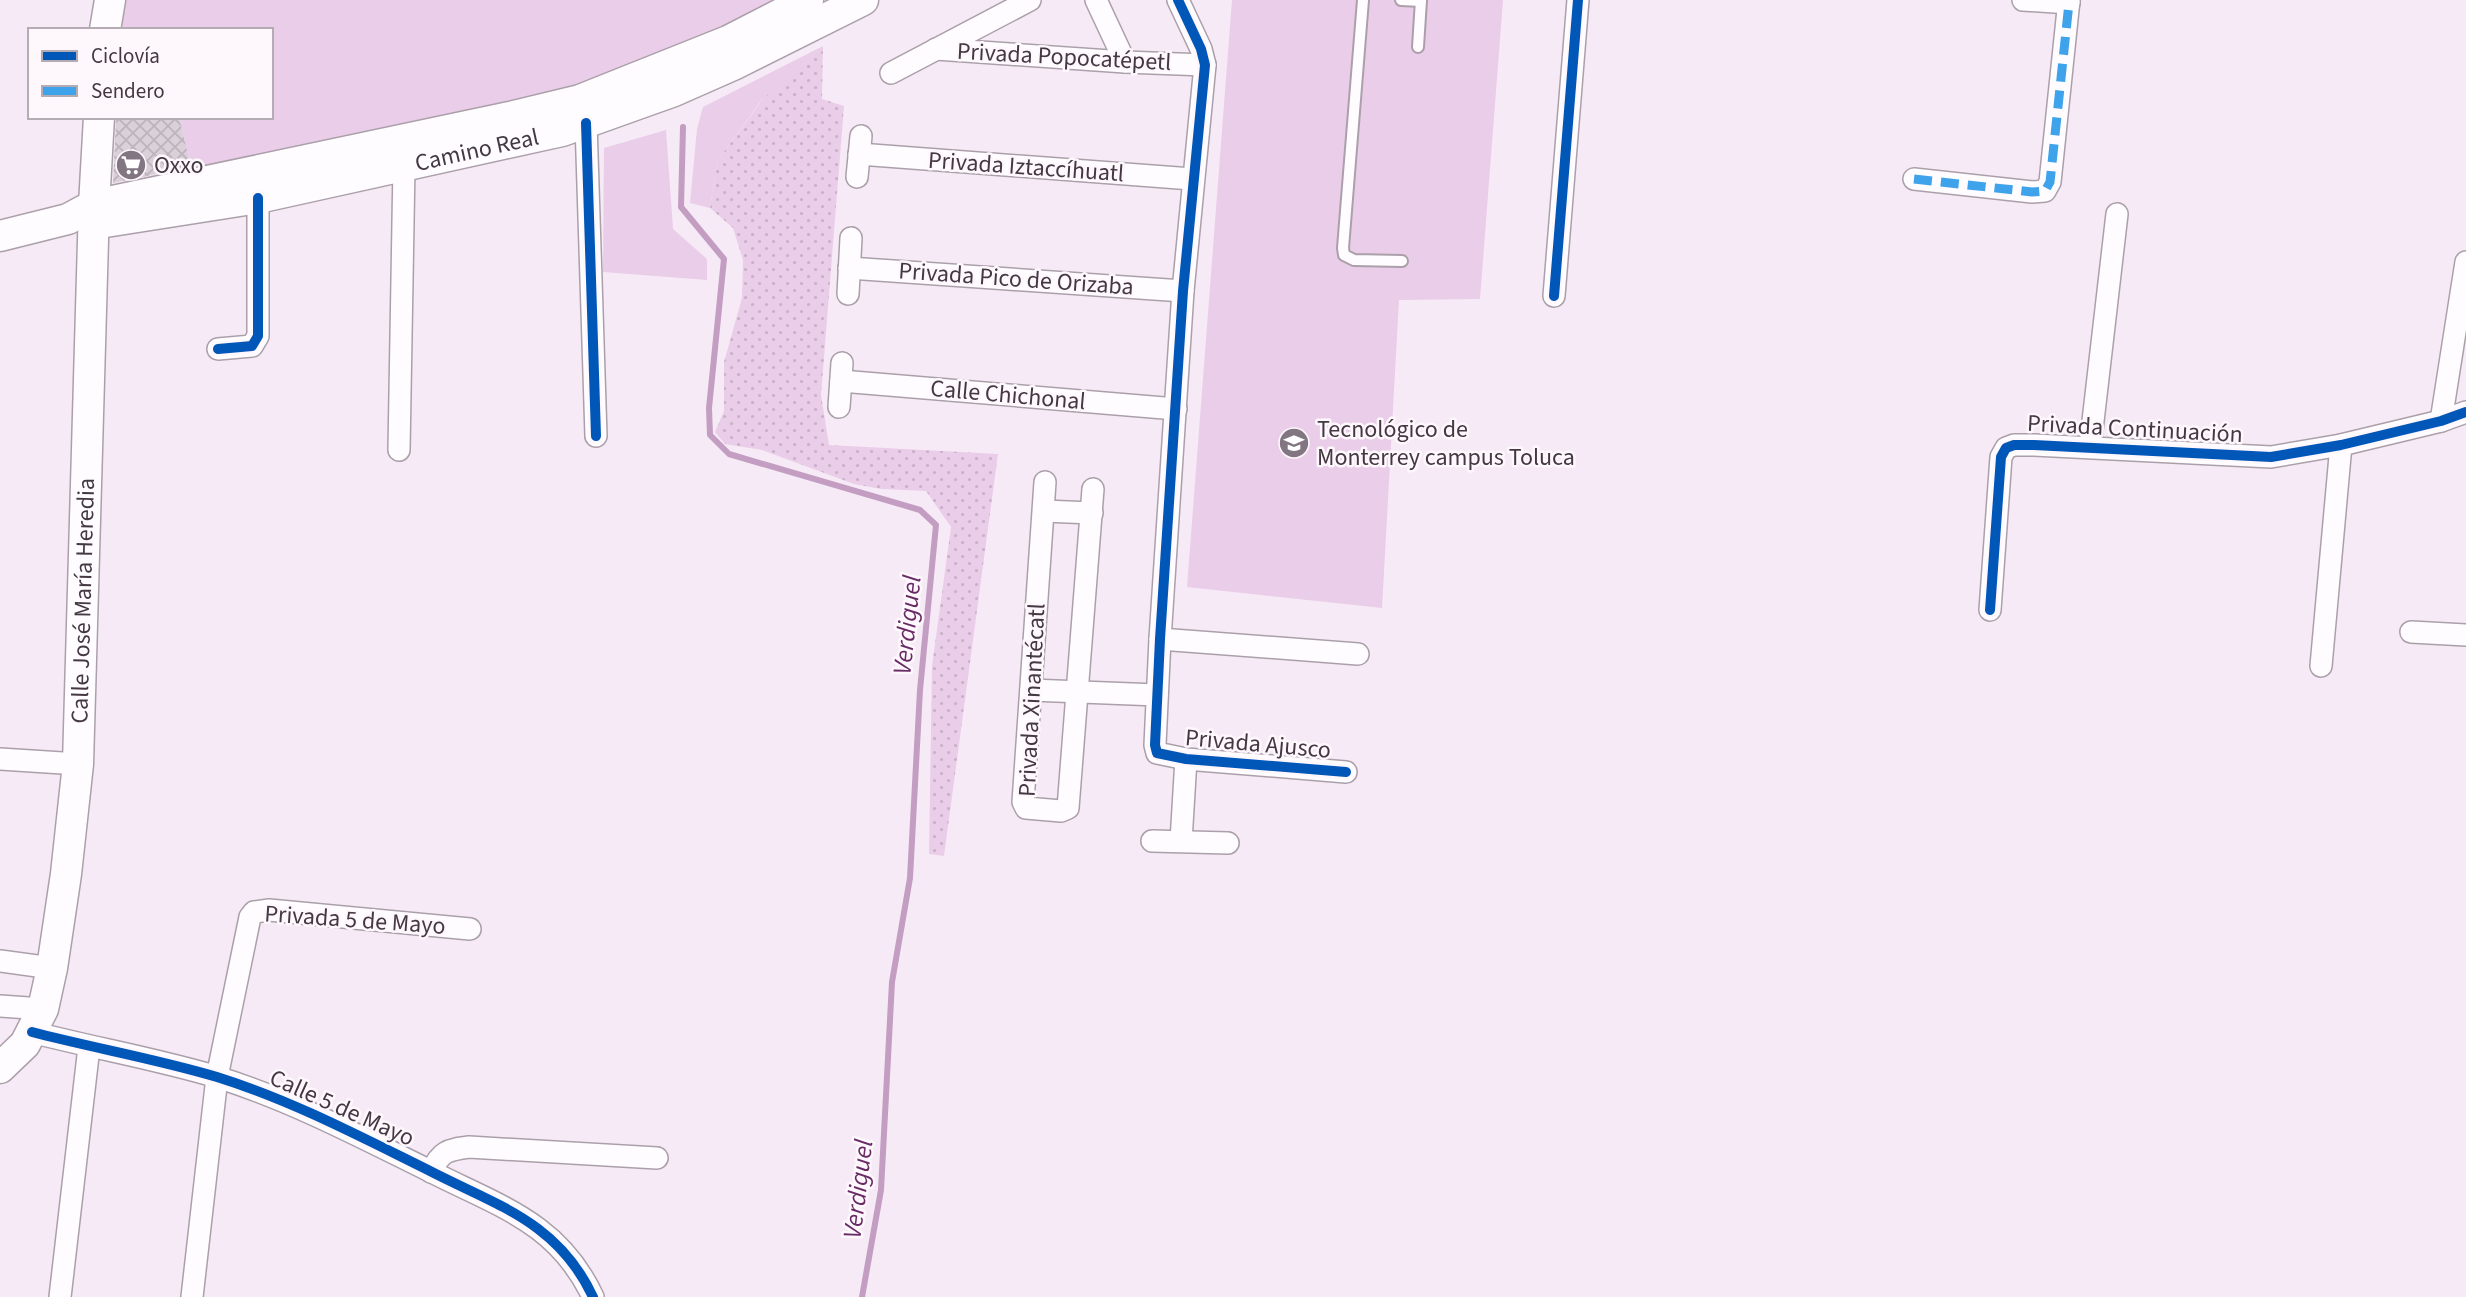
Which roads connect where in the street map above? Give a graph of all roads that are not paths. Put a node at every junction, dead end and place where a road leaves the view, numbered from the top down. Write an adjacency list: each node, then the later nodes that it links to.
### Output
1 (110, 0): 13 (main road)
2 (808, 0): 21 (main road, Camino Real)
3 (863, 0): 20 (main road, Camino Real)
4 (1030, 0): 15 (street, Privada Popocatépetl)
5 (1096, 0): 16 (street)
6 (1178, 0): 17 (street, Privada Popocatépetl)
7 (1363, 0): 31 (lane)
8 (1401, 0): 11 (lane)
9 (1578, 0): 36 (street)
10 (2023, 0): 12 (street)
11 (1421, 1): 14 (lane)
12 (2069, 2): 25 (street)
13 (106, 28)
14 (1418, 47)
15 (936, 49): 16 (street, Privada Popocatépetl); 18 (street, Privada Popocatépetl)
16 (1125, 62): 17 (street, Privada Popocatépetl)
17 (1205, 65): 24 (street, Privada Ajusco)
18 (891, 73)
19 (99, 119): 28 (main road, Calle José María Heredia)
20 (586, 123): 21 (main road, Camino Real); 42 (street)
21 (513, 129): 22 (main road, Camino Real); 28 (main road, Camino Real)
22 (404, 166): 26 (main road, Camino Real); 45 (street)
23 (857, 177): 24 (street, Privada Iztaccíhuatl)
24 (1192, 179): 34 (street, Privada Ajusco)
25 (1914, 179)
26 (258, 198): 28 (main road, Camino Real); 37 (street)
27 (2117, 214): 44 (street)
28 (85, 216): 29 (main road, Camino Real); 61 (main road, Calle José María Heredia)
29 (0, 236)
30 (851, 238): 33 (street)
31 (1402, 261)
32 (2466, 262): 41 (street)
33 (849, 268): 34 (street, Privada Pico de Orizaba); 35 (street)
34 (1183, 291): 39 (street, Privada Ajusco)
35 (848, 294)
36 (1555, 296)
37 (218, 349)
38 (839, 407): 39 (street, Calle Chichonal)
39 (1176, 409): 53 (street, Privada Ajusco)
40 (2466, 412): 41 (street, Privada Continuación)
41 (2441, 421): 43 (street, Privada Continuación)
42 (596, 436)
43 (2341, 445): 44 (street, Privada Continuación); 55 (street)
44 (2090, 447): 50 (street, Privada Continuación)
45 (399, 450)
46 (1045, 482): 48 (street, Privada Xinantécatl)
47 (1093, 489): 49 (street, Privada Xinantécatl)
48 (1044, 512): 49 (street); 56 (street, Privada Xinantécatl)
49 (1091, 513): 57 (street, Privada Xinantécatl)
50 (1990, 610)
51 (2411, 632): 52 (street)
52 (2466, 635)
53 (1160, 639): 54 (street); 58 (street, Privada Ajusco)
54 (1358, 654)
55 (2320, 666)
56 (1031, 690): 57 (street); 57 (street, Privada Xinantécatl)
57 (1079, 690): 58 (street)
58 (1157, 695): 60 (street, Privada Ajusco)
59 (0, 759): 61 (street)
60 (1186, 760): 62 (street, Privada Ajusco); 64 (street, Privada Ajusco)
61 (78, 764): 68 (main road, Calle José María Heredia)
62 (1346, 772)
63 (1152, 841): 64 (street)
64 (1181, 841): 65 (street)
65 (1228, 843)
66 (470, 929): 73 (street, Privada 5 de Mayo)
67 (0, 961): 68 (street)
68 (52, 968): 70 (main road, Calle José María Heredia)
69 (0, 1006): 70 (street, Calle 5 de Mayo)
70 (37, 1021): 71 (street, Calle 5 de Mayo); 72 (main road, Calle José María Heredia)
71 (89, 1047): 73 (street, Calle 5 de Mayo); 76 (street)
72 (0, 1068)
73 (217, 1077): 75 (street, Calle 5 de Mayo); 77 (street, Privada 5 de Mayo)
74 (657, 1158): 75 (street)
75 (431, 1172): 78 (street, Calle 5 de Mayo)
76 (60, 1297)
77 (192, 1297)
78 (593, 1297)

